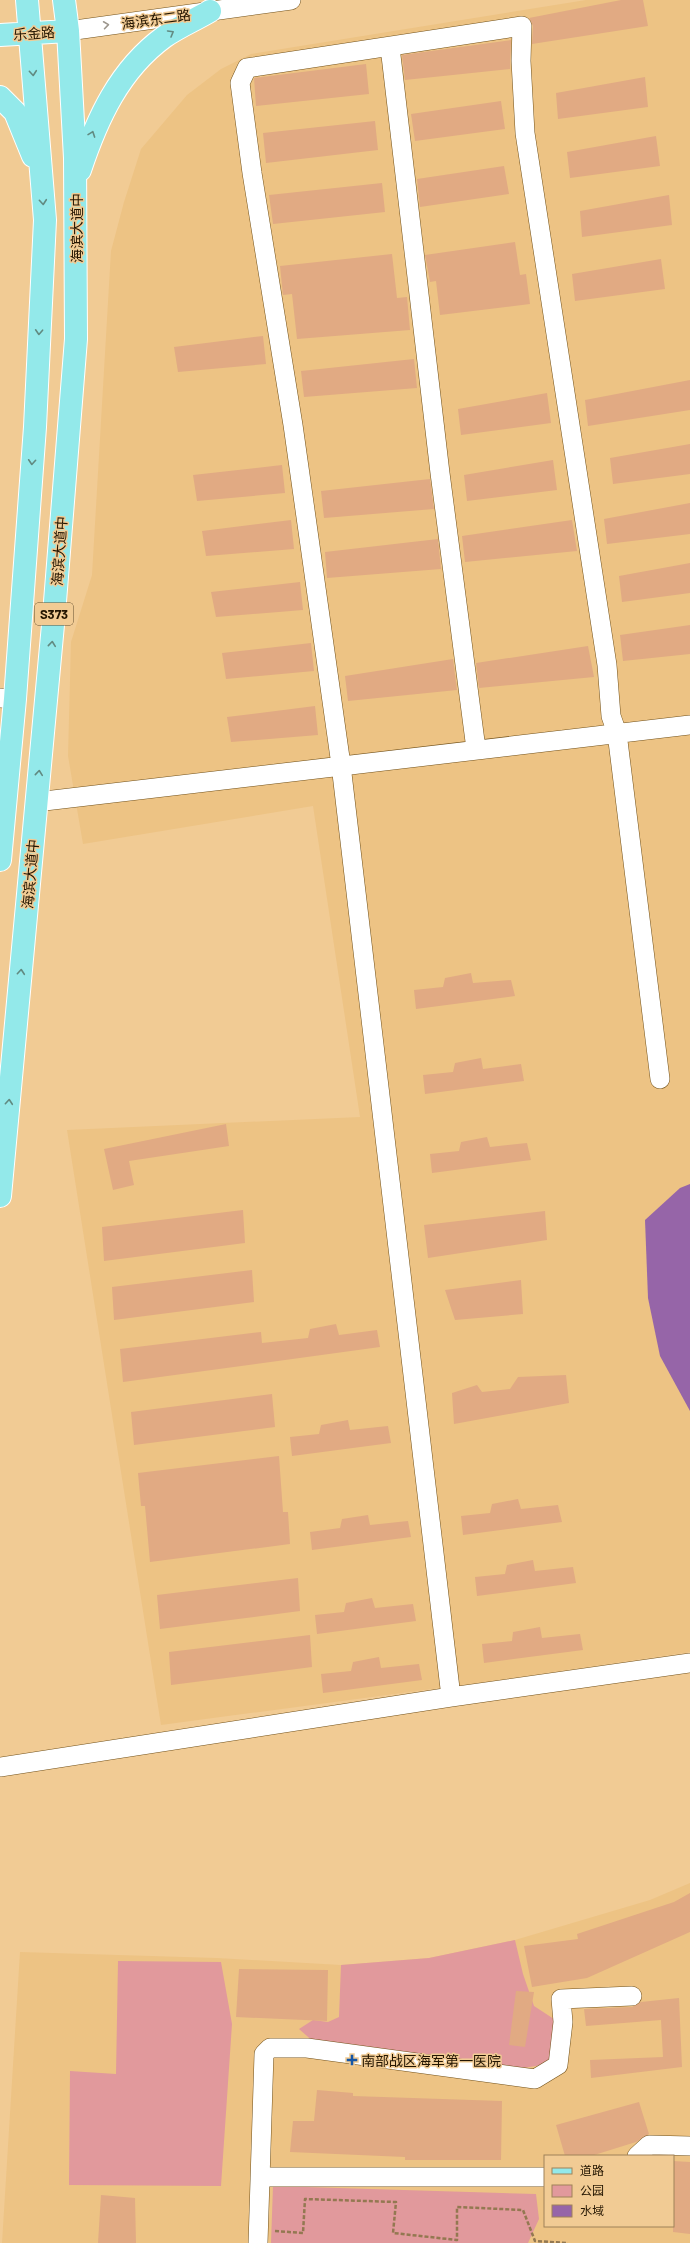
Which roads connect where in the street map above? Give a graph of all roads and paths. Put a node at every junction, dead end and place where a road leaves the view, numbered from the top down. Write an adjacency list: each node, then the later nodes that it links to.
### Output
1 (27, 0): 6 (main road, S373)
2 (64, 0): 5 (main road, 海滨大道中 / S373)
3 (291, 0): 4 (street, 海滨东二路)
4 (210, 11): 5 (street, 海滨东二路, one-way to 4); 11 (main road, one-way to 4)
5 (68, 31): 6 (main road, 乐金路); 11 (main road, 海滨大道中 / S373)
6 (30, 34): 7 (main road, 乐金路); 10 (main road, S373, one-way to 10)
7 (0, 35)
8 (390, 47): 14 (street); 15 (street); 16 (street)
9 (0, 96): 10 (main road)
10 (41, 178): 12 (main road, S373, one-way to 12)
11 (75, 184): 17 (main road, 海滨大道中 / S373, one-way to 11)
12 (7, 699): 18 (main road, S373)
13 (690, 725): 14 (street)
14 (617, 733): 15 (street); 19 (street)
15 (476, 750): 16 (street)
16 (342, 765): 17 (street); 22 (street)
17 (36, 802): 20 (main road, 海滨大道中 / S373, one-way to 17)
18 (0, 860)
19 (660, 1078)
20 (0, 1196)
21 (690, 1663): 22 (street)
22 (451, 1697): 23 (street)
23 (0, 1767)
24 (632, 1996): 27 (street)
25 (690, 2146): 26 (street)
26 (638, 2155)
27 (260, 2177): 28 (street); 29 (street)
28 (544, 2177)
29 (258, 2236): 30 (path)
30 (568, 2243)

